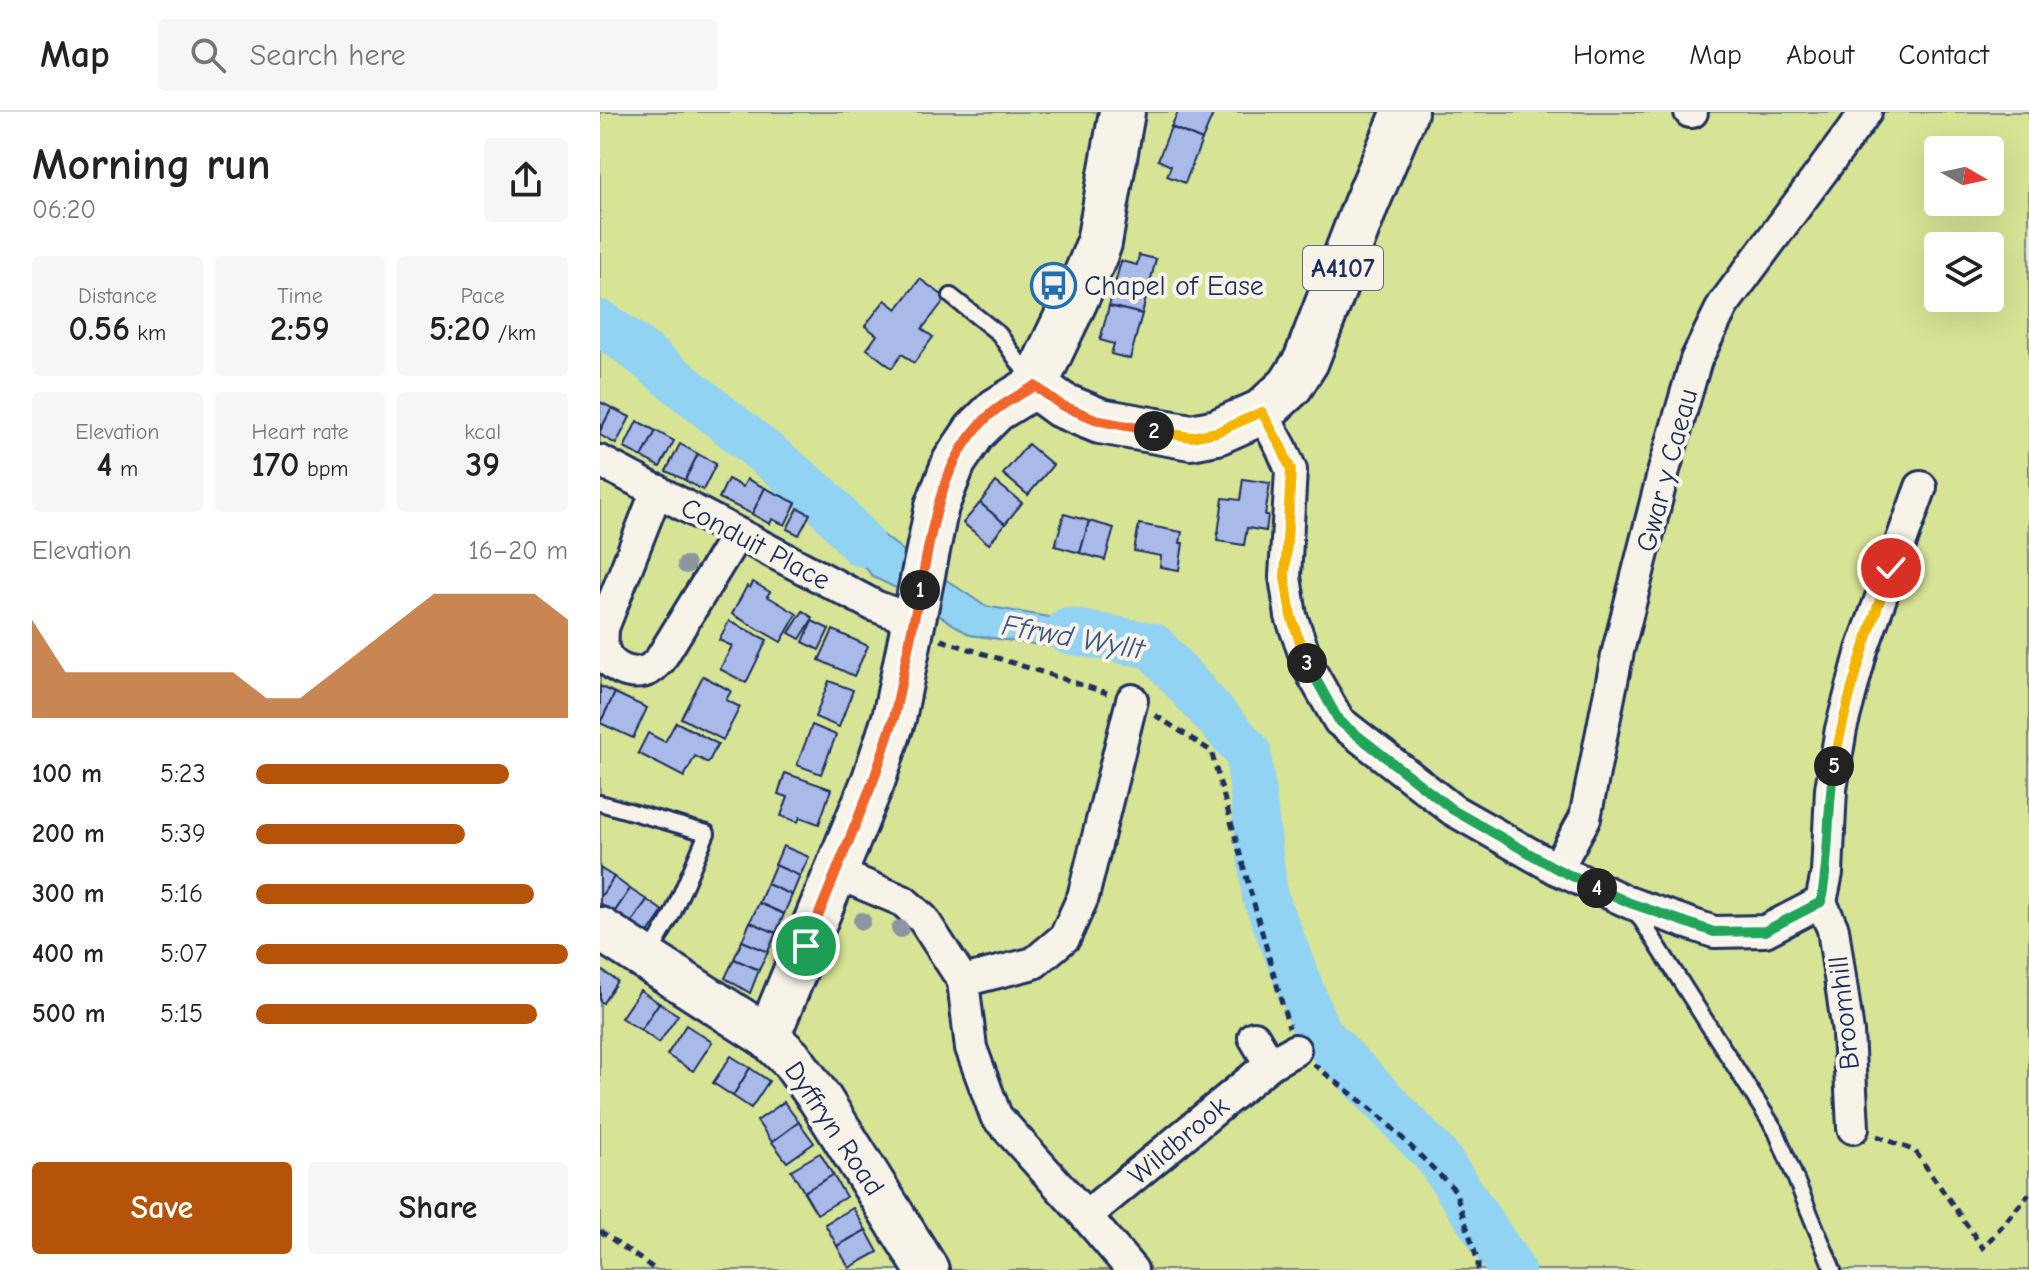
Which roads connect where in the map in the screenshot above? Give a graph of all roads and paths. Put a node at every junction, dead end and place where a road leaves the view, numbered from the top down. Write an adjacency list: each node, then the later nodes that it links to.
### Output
1 (1122, 112): 5 (main road)
2 (1405, 112): 6 (main road, A4107)
3 (1866, 112): 14 (street, Gwar y Caeau)
4 (951, 296): 5 (lane)
5 (1035, 386): 6 (main road, A4107); 11 (street)
6 (1262, 412): 14 (street)
7 (600, 461): 9 (street, Conduit Place)
8 (1921, 487): 16 (street, Broomhill)
9 (657, 490): 10 (street, Conduit Place); 10 (street)
10 (737, 534): 11 (street, Conduit Place)
11 (919, 596): 12 (path); 15 (street)
12 (1132, 700): 20 (street); 23 (path)
13 (600, 803): 19 (lane)
14 (1557, 869): 17 (street)
15 (836, 873): 20 (street); 21 (street)
16 (1821, 902): 17 (street); 24 (street, Broomhill)
17 (1630, 903): 32 (lane)
18 (600, 929): 19 (street, Dyffryn Road)
19 (646, 959): 21 (street, Dyffryn Road)
20 (963, 981): 26 (street)
21 (768, 1037): 29 (street, Dyffryn Road)
22 (1254, 1037): 23 (street)
23 (1282, 1057): 26 (street, Wildbrook); 31 (path)
24 (1853, 1128): 25 (path)
25 (2029, 1194)
26 (1086, 1216): 30 (street)
27 (600, 1231): 28 (path)
28 (656, 1270)
29 (927, 1270)
30 (1132, 1270)
31 (1478, 1270)
32 (1833, 1270)

